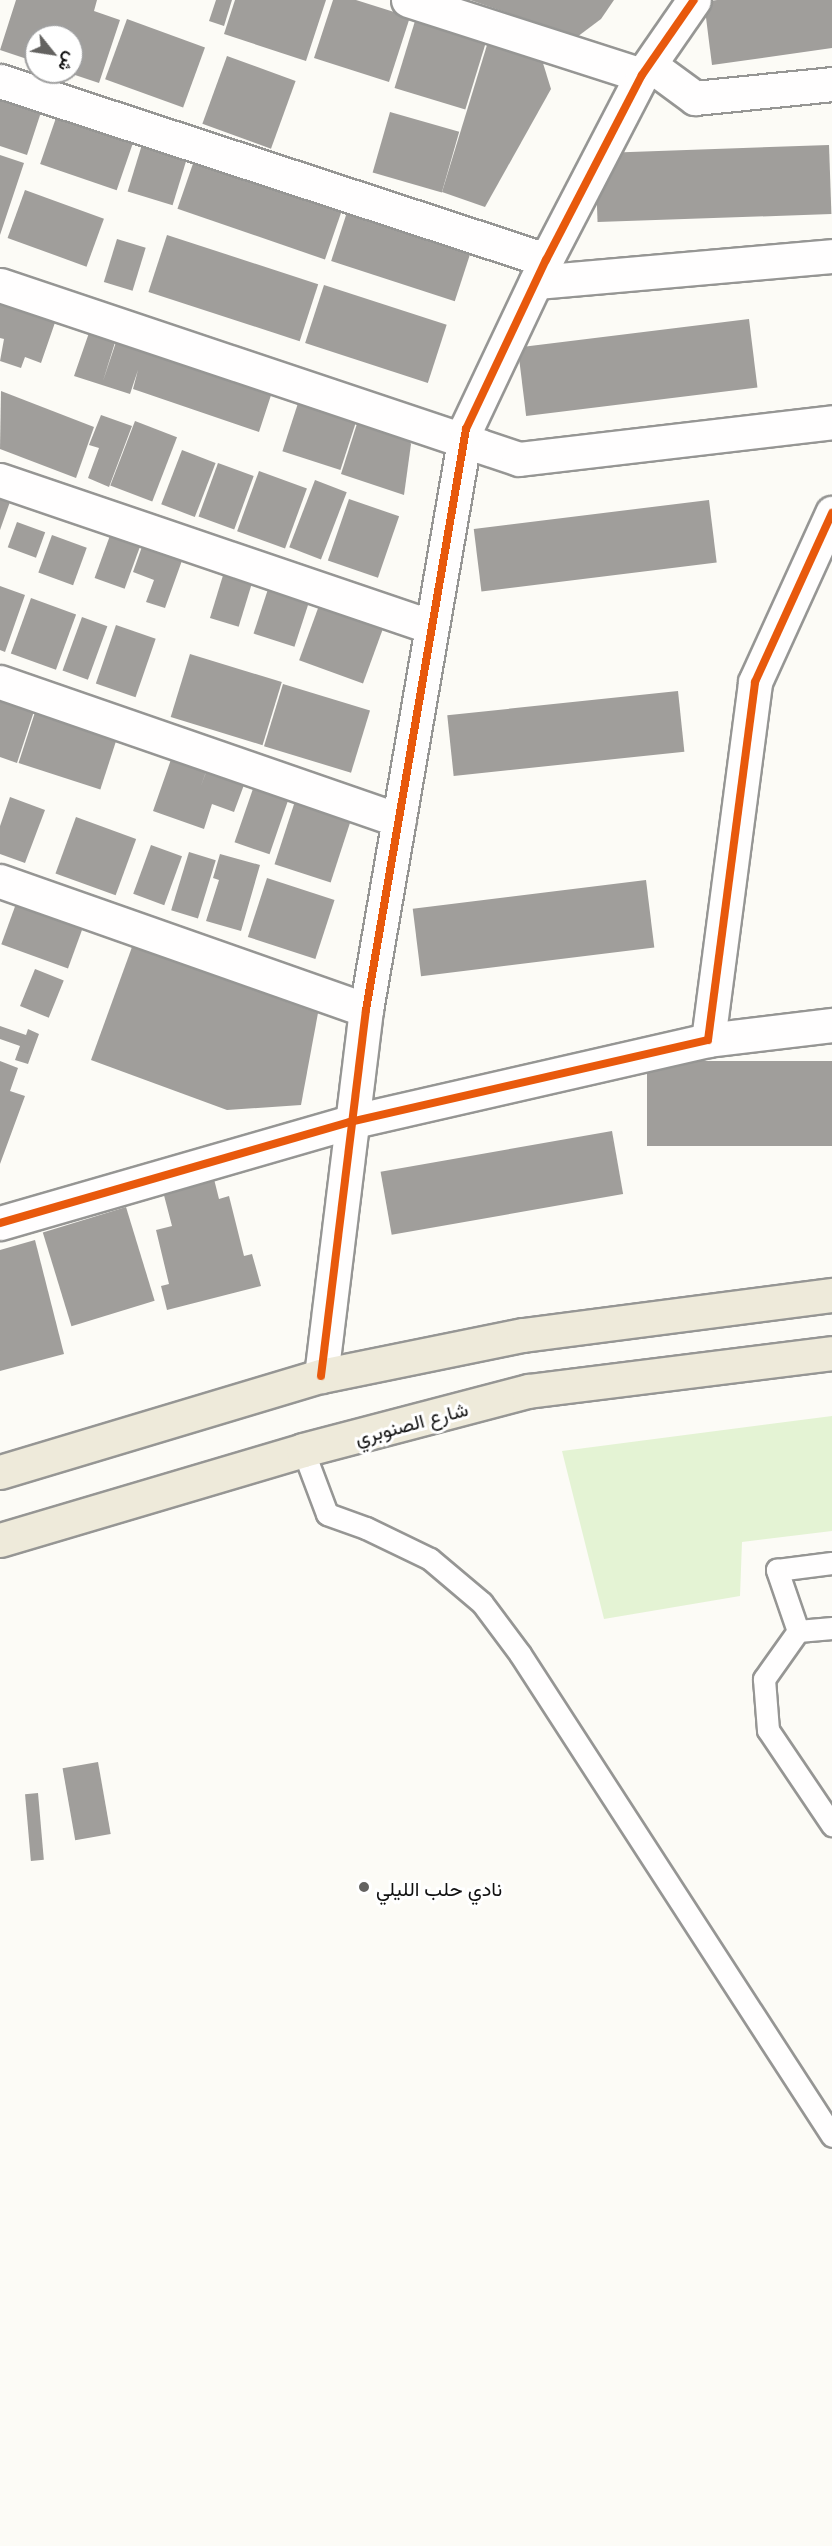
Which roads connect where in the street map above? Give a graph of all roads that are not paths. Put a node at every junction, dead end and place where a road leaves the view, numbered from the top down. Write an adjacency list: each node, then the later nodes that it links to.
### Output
1 (408, 0): 3 (street)
2 (694, 0): 3 (street)
3 (646, 70): 5 (street); 7 (street)
4 (0, 81): 7 (street)
5 (832, 84)
6 (832, 256): 7 (street)
7 (541, 271): 10 (street)
8 (0, 285): 10 (street)
9 (832, 422): 10 (street)
10 (465, 441): 13 (street)
11 (0, 480): 13 (street)
12 (832, 513): 19 (street)
13 (432, 627): 15 (street)
14 (0, 682): 15 (street)
15 (399, 820): 17 (street)
16 (0, 881): 17 (street)
17 (366, 1010): 20 (street)
18 (832, 1025): 19 (street)
19 (708, 1040): 20 (street)
20 (350, 1122): 21 (street); 24 (street)
21 (0, 1223)
22 (832, 1295): 24 (main road)
23 (832, 1353): 25 (main road, شارع الصنوبري)
24 (321, 1376): 26 (main road)
25 (303, 1450): 27 (main road, شارع الصنوبري); 32 (lane)
26 (0, 1472)
27 (0, 1540)
28 (832, 1563): 30 (lane)
29 (832, 1628): 30 (lane)
30 (798, 1631): 31 (lane)
31 (832, 1825)
32 (832, 2136)

